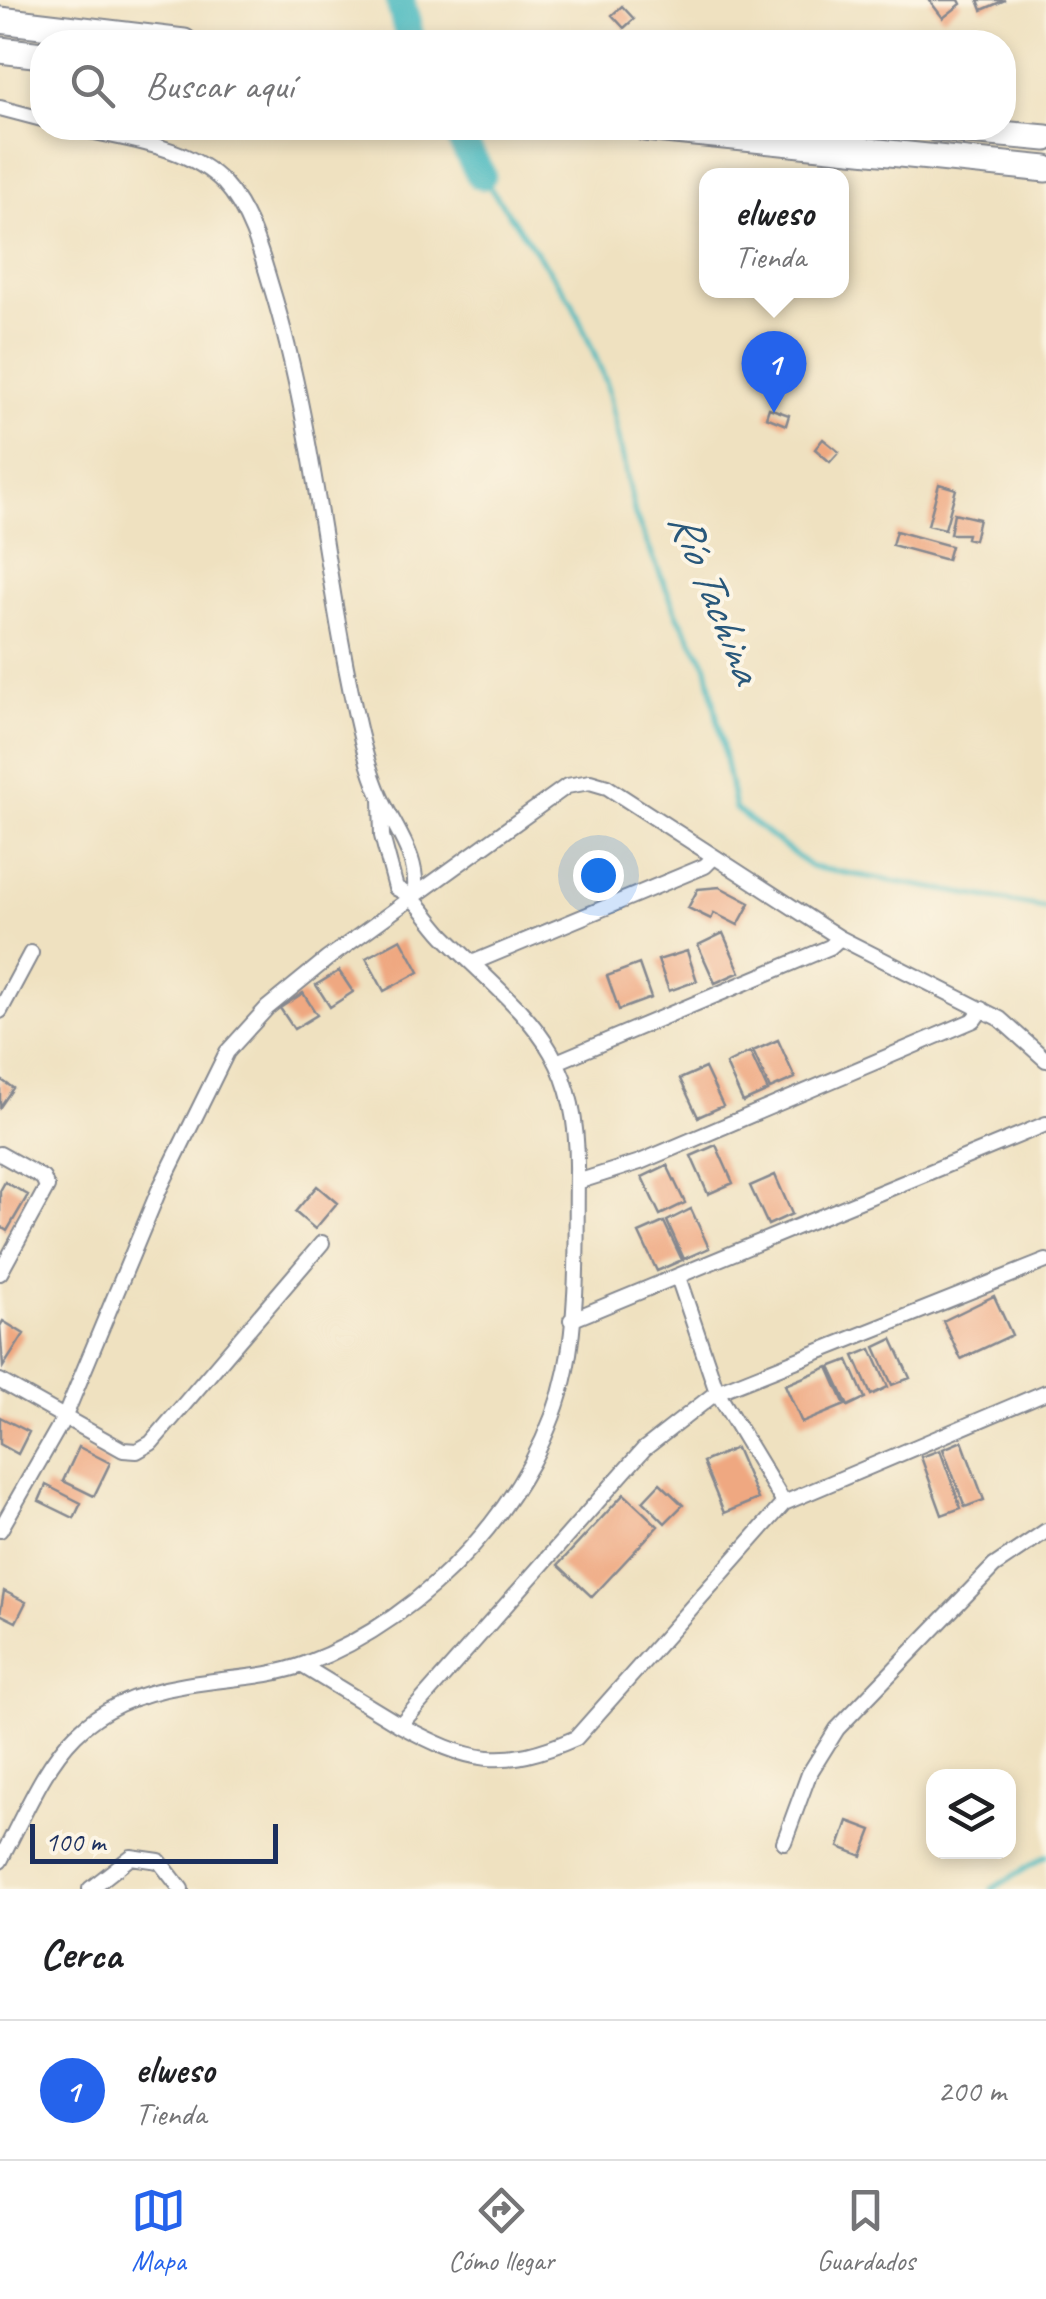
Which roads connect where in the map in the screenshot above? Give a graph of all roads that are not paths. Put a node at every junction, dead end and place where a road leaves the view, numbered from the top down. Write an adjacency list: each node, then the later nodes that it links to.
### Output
1 (0, 20): 2 (highway)
2 (84, 30)
3 (0, 50): 4 (highway)
4 (30, 54)
5 (0, 108): 6 (street)
6 (30, 116)
7 (1016, 135): 8 (highway)
8 (1046, 138)
9 (125, 140): 12 (street)
10 (769, 140): 11 (highway)
11 (1046, 169)
12 (381, 798): 14 (street); 14 (street)
13 (714, 857): 14 (street); 15 (street); 17 (street)
14 (414, 896): 17 (street); 33 (street)
15 (840, 938): 18 (street); 21 (street)
16 (31, 953): 19 (street)
17 (472, 963): 21 (street)
18 (982, 1009): 20 (street); 24 (street)
19 (0, 1012)
20 (1046, 1060)
21 (558, 1061): 24 (street)
22 (1046, 1124): 28 (street)
23 (0, 1154): 27 (street)
24 (577, 1182): 29 (street)
25 (322, 1243): 33 (street)
26 (1046, 1261): 31 (street)
27 (0, 1273)
28 (678, 1277): 29 (street); 31 (street)
29 (571, 1320): 37 (street)
30 (0, 1381): 33 (street)
31 (717, 1392): 34 (street); 38 (street)
32 (1046, 1392): 34 (street)
33 (65, 1416): 35 (street)
34 (784, 1503): 38 (street)
35 (0, 1530)
36 (1046, 1530): 39 (street)
37 (303, 1666): 38 (street); 40 (street)
38 (400, 1726)
39 (784, 1842)
40 (0, 1861)
41 (90, 1889): 42 (street)
42 (180, 1889)

